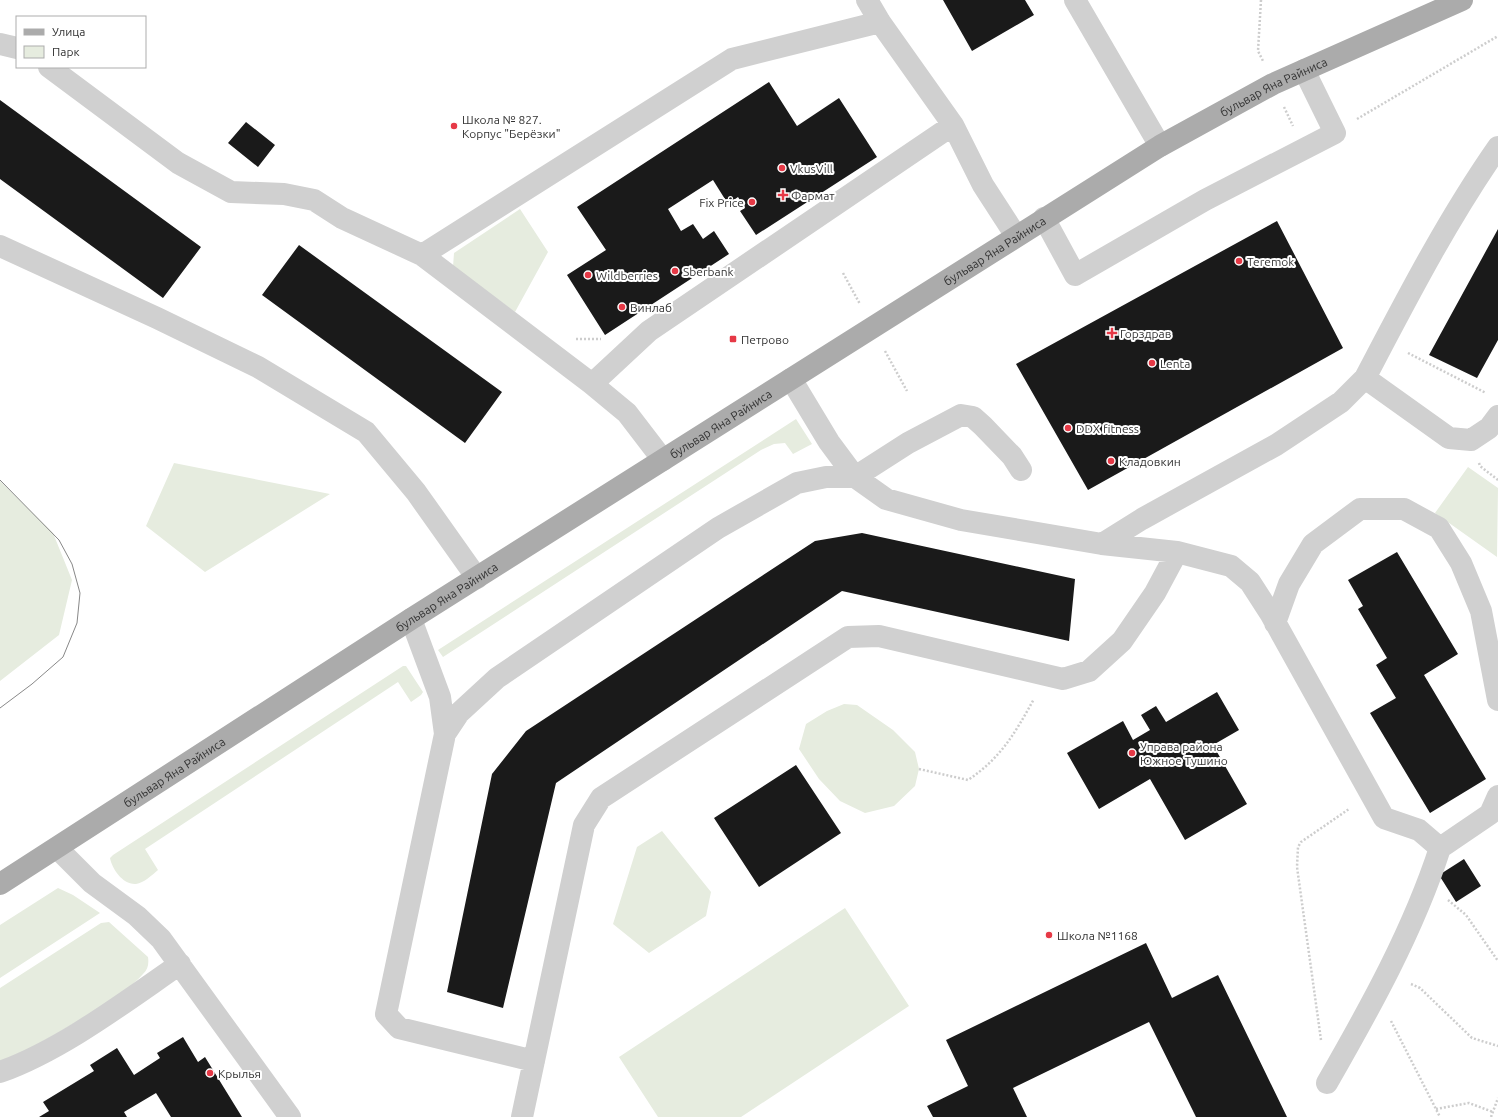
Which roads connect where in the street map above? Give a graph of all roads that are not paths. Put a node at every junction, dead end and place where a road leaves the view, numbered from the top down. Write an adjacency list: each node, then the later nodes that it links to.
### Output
1 (867, 0): 4 (lane)
2 (1075, 0): 10 (lane)
3 (1462, 0): 8 (main road, бульвар Яна Райниса)
4 (880, 22): 9 (lane); 15 (lane)
5 (0, 44): 6 (lane)
6 (16, 48)
7 (50, 68): 15 (lane)
8 (1304, 70): 10 (main road, бульвар Яна Райниса); 12 (lane)
9 (953, 125): 13 (lane); 18 (lane)
10 (1160, 146): 12 (main road, бульвар Яна Райниса)
11 (1498, 147): 16 (lane)
12 (1044, 218): 13 (main road, бульвар Яна Райниса)
13 (1016, 236): 17 (main road, бульвар Яна Райниса)
14 (0, 246): 25 (lane)
15 (422, 255): 18 (lane)
16 (1365, 378): 19 (lane); 23 (lane)
17 (791, 379): 20 (main road, бульвар Яна Райниса); 22 (lane)
18 (592, 384): 20 (lane)
19 (1498, 416)
20 (663, 460): 25 (main road, бульвар Яна Райниса)
21 (1021, 470): 22 (lane)
22 (855, 477): 23 (lane); 29 (lane)
23 (1102, 544): 24 (lane)
24 (1177, 552): 27 (lane); 35 (lane)
25 (477, 578): 26 (main road, бульвар Яна Райниса)
26 (411, 619): 29 (lane); 31 (main road, бульвар Яна Райниса)
27 (1275, 623): 28 (lane); 32 (lane)
28 (1498, 700)
29 (445, 734): 35 (lane)
30 (1498, 796): 32 (lane)
31 (57, 848): 33 (main road, бульвар Яна Райниса); 34 (lane)
32 (1440, 848): 37 (lane)
33 (0, 884)
34 (180, 964): 36 (lane); 38 (lane)
35 (534, 1061): 39 (lane)
36 (0, 1072)
37 (1327, 1083)
38 (290, 1117)
39 (522, 1117)

